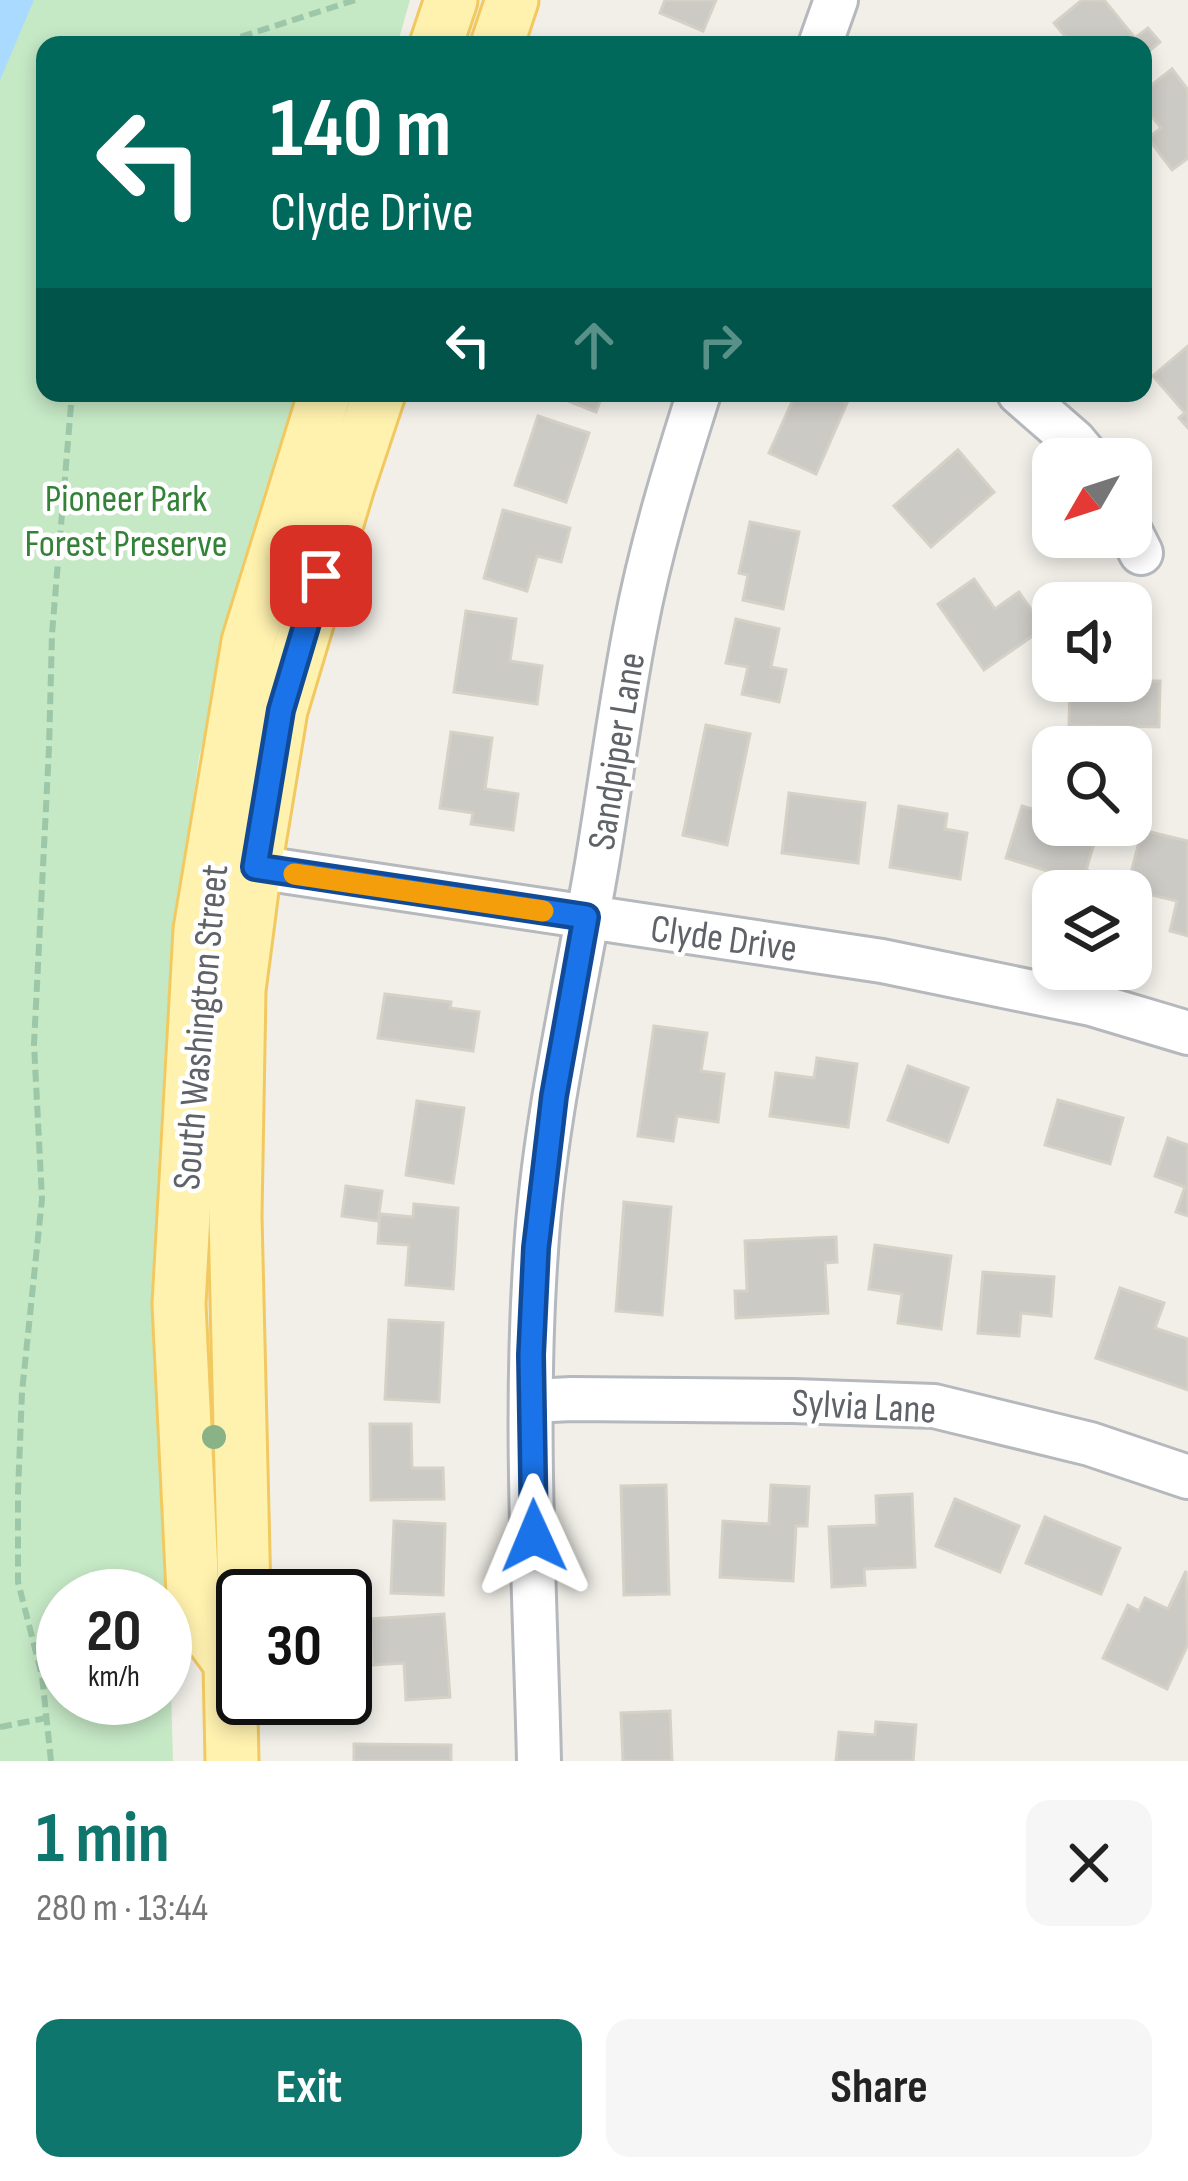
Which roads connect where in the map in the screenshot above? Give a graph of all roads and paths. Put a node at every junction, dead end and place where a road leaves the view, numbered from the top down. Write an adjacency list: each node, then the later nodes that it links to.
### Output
1 (355, 0): 5 (path)
2 (451, 0): 6 (main road)
3 (512, 0): 7 (main road)
4 (836, 0): 8 (street)
5 (243, 36)
6 (439, 36)
7 (500, 36)
8 (823, 36)
9 (72, 402): 22 (path)
10 (322, 402): 21 (main road, South Washington Street)
11 (376, 402): 15 (main road, South Washington Street)
12 (696, 402): 16 (street, Sandpiper Lane)
13 (1029, 402): 14 (street)
14 (1071, 438)
15 (255, 867): 16 (street, Clyde Drive); 20 (main road, South Washington Street)
16 (586, 917): 17 (street, Clyde Drive); 18 (street, Sandpiper Lane)
17 (1188, 1033)
18 (531, 1401): 19 (street, Sylvia Lane); 29 (street, Sandpiper Lane)
19 (1188, 1477)
20 (243, 1569)
21 (216, 1627)
22 (36, 1656)
23 (36, 1720): 26 (path)
24 (47, 1725): 27 (path)
25 (233, 1725): 28 (main road, South Washington Street)
26 (0, 1727)
27 (51, 1761)
28 (232, 1761)
29 (539, 1761)

